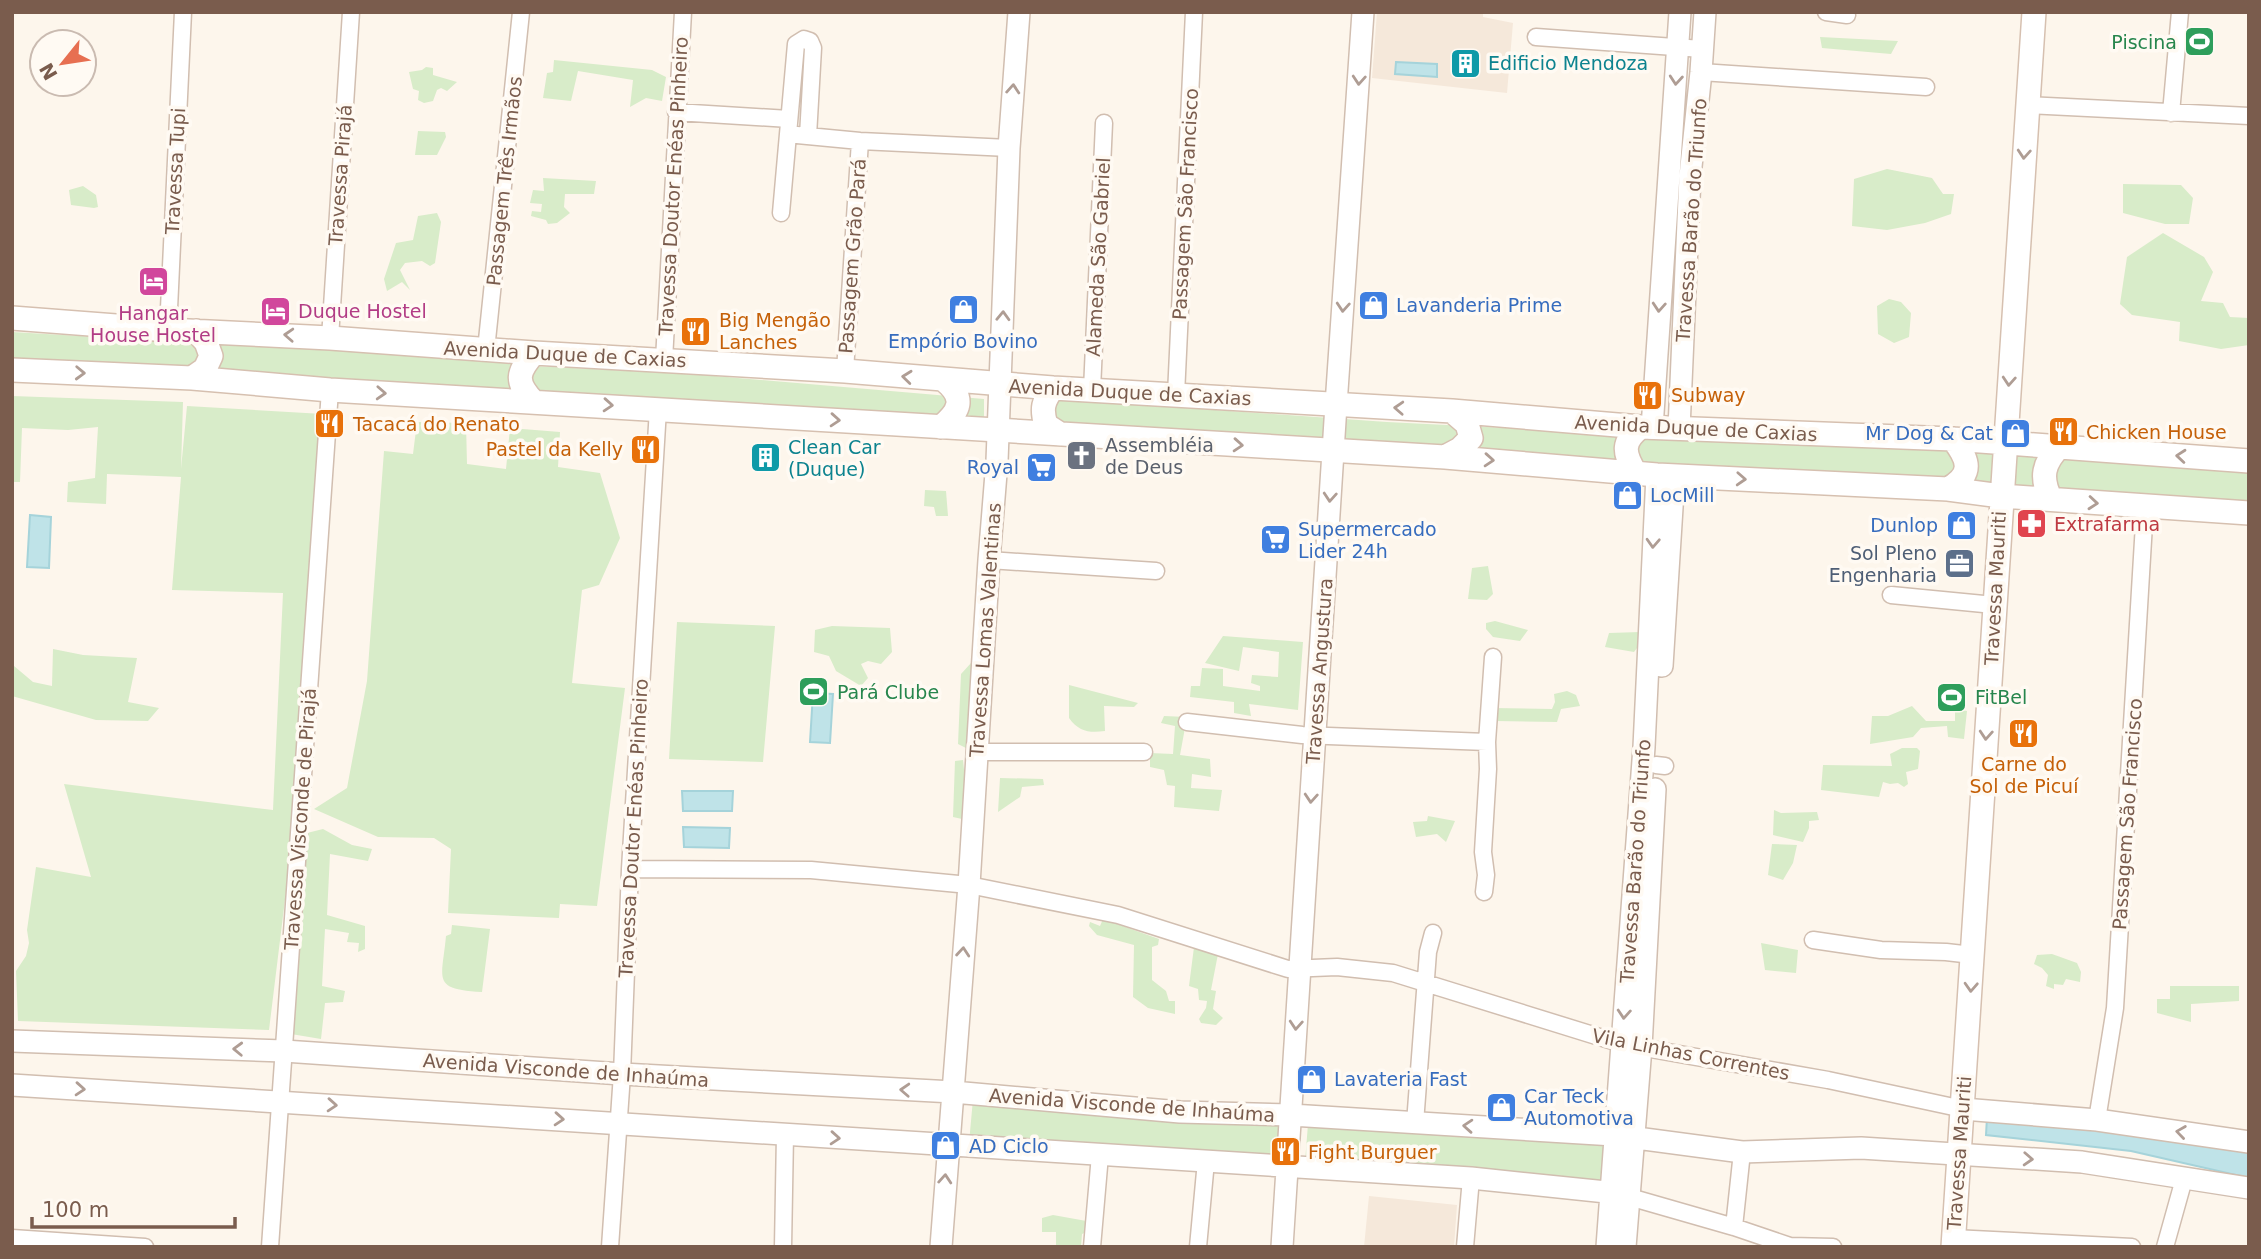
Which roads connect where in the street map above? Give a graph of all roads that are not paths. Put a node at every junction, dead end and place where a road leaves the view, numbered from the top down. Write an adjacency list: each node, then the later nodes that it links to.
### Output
1 (183, 12): 32 (street, Travessa Tupi)
2 (351, 12): 34 (street, Travessa Pirajá)
3 (521, 12): 35 (street, Passagem Três Irmãos)
4 (683, 12): 20 (street, Travessa Doutor Enéas Pinheiro)
5 (1019, 12): 27 (street, Travessa Lomas Valentinas, one-way to 5)
6 (1194, 12): 46 (street, Passagem São Francisco)
7 (1363, 12): 48 (street, Travessa Angustura, one-way to 48)
8 (1680, 12): 15 (street, Travessa Barão do Triunfo)
9 (1705, 12): 16 (street, Travessa Barão do Triunfo)
10 (1826, 12): 13 (street)
11 (2034, 12): 19 (main road, Travessa Mauriti)
12 (2180, 12): 21 (street)
13 (1847, 15)
14 (1536, 37): 15 (street)
15 (1679, 49): 16 (street); 28 (street, Travessa Barão do Triunfo, one-way to 28)
16 (1702, 49): 17 (street, Travessa Barão do Triunfo)
17 (1701, 72): 18 (street); 29 (street, Travessa Barão do Triunfo)
18 (1926, 87)
19 (2028, 105): 21 (street); 57 (main road, Travessa Mauriti, one-way to 57)
20 (676, 112): 24 (street, Passagem Grão Pará); 37 (street, Travessa Doutor Enéas Pinheiro)
21 (2171, 113): 22 (street)
22 (2249, 116)
23 (1104, 123): 45 (street, Alameda São Gabriel)
24 (789, 126): 25 (street, Passagem Grão Pará); 25 (street); 30 (street)
25 (808, 136): 26 (street, Passagem Grão Pará)
26 (860, 141): 27 (street, Passagem Grão Pará); 39 (street, Passagem Grão Pará)
27 (1009, 148): 42 (street, Travessa Lomas Valentinas, one-way to 27)
28 (1668, 174): 29 (street); 52 (street, Travessa Barão do Triunfo, one-way to 52)
29 (1690, 176): 53 (street, Travessa Barão do Triunfo)
30 (781, 213)
31 (12, 318): 32 (main road, Avenida Duque de Caxias)
32 (168, 330): 33 (main road, Avenida Duque de Caxias)
33 (196, 331): 34 (main road, Avenida Duque de Caxias, one-way to 33); 40 (main road)
34 (330, 338): 35 (main road, Avenida Duque de Caxias)
35 (486, 350): 36 (main road, Avenida Duque de Caxias)
36 (534, 353): 37 (main road, Avenida Duque de Caxias); 47 (main road)
37 (664, 360): 39 (main road, Avenida Duque de Caxias)
38 (12, 370): 40 (main road, one-way to 40)
39 (845, 371): 41 (main road, Avenida Duque de Caxias, one-way to 39)
40 (192, 377): 44 (main road)
41 (944, 380): 42 (main road, Avenida Duque de Caxias); 51 (main road)
42 (1000, 384): 43 (main road, Avenida Duque de Caxias); 54 (street, Travessa Lomas Valentinas)
43 (1053, 388): 45 (main road, Avenida Duque de Caxias); 55 (main road)
44 (330, 390): 47 (main road, one-way to 47); 89 (street, Travessa Visconde de Pirajá)
45 (1092, 390): 46 (main road, Avenida Duque de Caxias)
46 (1176, 395): 48 (main road, Avenida Duque de Caxias)
47 (533, 401): 49 (main road, one-way to 49)
48 (1336, 405): 50 (main road, Avenida Duque de Caxias, one-way to 48); 59 (street, Travessa Angustura)
49 (658, 409): 51 (main road, one-way to 51); 79 (street, Travessa Doutor Enéas Pinheiro)
50 (1452, 411): 52 (main road, Avenida Duque de Caxias); 60 (main road)
51 (940, 427): 54 (main road)
52 (1646, 428): 53 (main road, Avenida Duque de Caxias); 62 (main road)
53 (1679, 429): 56 (main road, Avenida Duque de Caxias)
54 (999, 430): 55 (main road); 68 (street, Travessa Lomas Valentinas)
55 (1060, 433): 59 (main road, one-way to 59)
56 (1953, 439): 57 (main road, Avenida Duque de Caxias); 63 (main road)
57 (2005, 444): 58 (main road, Avenida Duque de Caxias); 64 (main road, Travessa Mauriti)
58 (2060, 446): 61 (main road, Avenida Duque de Caxias, one-way to 58); 65 (main road)
59 (1333, 451): 60 (main road); 74 (street, Travessa Angustura, one-way to 74)
60 (1445, 457): 62 (main road, one-way to 62)
61 (2249, 461)
62 (1655, 474): 63 (main road, one-way to 63); 78 (street, Travessa Barão do Triunfo, one-way to 78); 78 (street, Travessa Barão do Triunfo)
63 (1948, 489): 64 (main road)
64 (2001, 496): 65 (main road); 71 (main road, Travessa Mauriti)
65 (2051, 499): 66 (main road, one-way to 66)
66 (2145, 507): 67 (main road); 95 (street, Passagem São Francisco)
67 (2249, 513)
68 (989, 560): 69 (street); 76 (street, Travessa Lomas Valentinas)
69 (1156, 571)
70 (1891, 595): 71 (street)
71 (1994, 605): 84 (main road, Travessa Mauriti, one-way to 84)
72 (1493, 657): 75 (street)
73 (1187, 722): 74 (street)
74 (1315, 734): 75 (street); 85 (street, Travessa Angustura, one-way to 85)
75 (1487, 743): 81 (street)
76 (977, 752): 77 (street); 80 (street, Travessa Lomas Valentinas)
77 (1144, 752)
78 (1655, 756): 88 (street, Travessa Barão do Triunfo)
79 (630, 869): 80 (street, Vila Linhas Correntes); 90 (street, Travessa Doutor Enéas Pinheiro)
80 (969, 885): 85 (street, Vila Linhas Correntes); 92 (street, Travessa Lomas Valentinas, one-way to 80)
81 (1484, 892)
82 (1433, 933): 86 (street)
83 (1813, 940): 84 (street)
84 (1972, 955): 98 (main road, Travessa Mauriti, one-way to 98)
85 (1300, 967): 86 (street, Vila Linhas Correntes); 94 (street, Travessa Angustura, one-way to 94)
86 (1426, 983): 88 (street, Vila Linhas Correntes); 97 (street)
87 (12, 1041): 89 (street, Avenida Visconde de Inhaúma, one-way to 87)
88 (1632, 1046): 98 (street, Vila Linhas Correntes); 100 (street, Travessa Barão do Triunfo)
89 (284, 1051): 90 (street, Avenida Visconde de Inhaúma); 93 (street, Travessa Visconde de Pirajá)
90 (622, 1074): 92 (street, Avenida Visconde de Inhaúma, one-way to 90); 96 (street, Travessa Doutor Enéas Pinheiro)
91 (12, 1085): 93 (street, one-way to 93)
92 (953, 1092): 94 (street, Avenida Visconde de Inhaúma); 102 (street, Travessa Lomas Valentinas)
93 (280, 1102): 96 (street, one-way to 96); 116 (street, Travessa Visconde de Pirajá)
94 (1291, 1115): 97 (street, Avenida Visconde de Inhaúma); 106 (street, Travessa Angustura)
95 (2098, 1120): 98 (street, Avenida Visconde de Inhaúma); 101 (street, Avenida Visconde de Inhaúma, one-way to 95)
96 (618, 1123): 99 (street); 117 (street, Travessa Doutor Enéas Pinheiro)
97 (1415, 1123): 100 (street, Avenida Visconde de Inhaúma, one-way to 97)
98 (1962, 1129): 103 (street, Avenida Visconde de Inhaúma); 108 (street, Avenida Visconde de Inhaúma, one-way to 108); 113 (main road, Travessa Mauriti)
99 (785, 1135): 102 (street, one-way to 102); 118 (street)
100 (1624, 1136): 103 (street, Avenida Visconde de Inhaúma); 110 (street, Travessa Barão do Triunfo)
101 (2249, 1142)
102 (947, 1145): 104 (street); 119 (street, Travessa Lomas Valentinas, one-way to 102)
103 (1742, 1152): 111 (street)
104 (1100, 1155): 105 (street); 120 (street)
105 (1206, 1161): 106 (street); 121 (street)
106 (1287, 1166): 107 (street); 122 (street, Travessa Angustura)
107 (1471, 1178): 110 (street); 123 (street)
108 (2183, 1179): 109 (street, Avenida Visconde de Inhaúma); 128 (street)
109 (2249, 1188)
110 (1619, 1194): 111 (street); 124 (street, Travessa Barão do Triunfo); 125 (street, Travessa Barão do Triunfo)
111 (1734, 1227): 126 (street)
112 (12, 1238): 114 (street)
113 (1953, 1243): 127 (street)
114 (95, 1245): 115 (street)
115 (145, 1247)
116 (270, 1247)
117 (610, 1247)
118 (783, 1247)
119 (941, 1247)
120 (1092, 1247)
121 (1198, 1247)
122 (1282, 1247)
123 (1465, 1247)
124 (1607, 1247)
125 (1625, 1247)
126 (1833, 1247)
127 (2132, 1247)
128 (2165, 1247)

